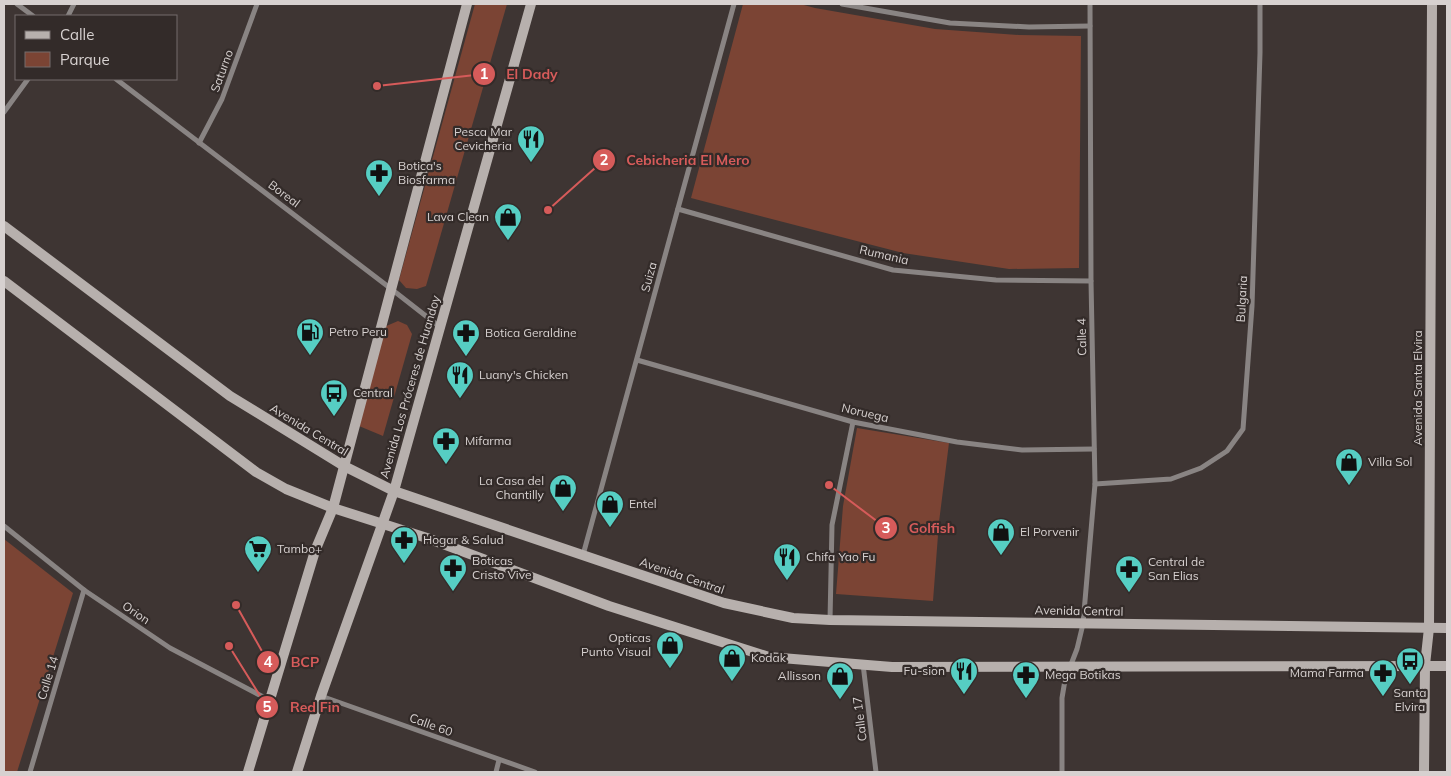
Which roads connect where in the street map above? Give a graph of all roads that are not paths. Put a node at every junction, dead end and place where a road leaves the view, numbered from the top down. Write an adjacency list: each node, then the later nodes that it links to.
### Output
1 (17, 4): 10 (street)
2 (257, 4): 15 (street, Saturno)
3 (468, 4): 20 (main road)
4 (531, 4): 21 (main road, Avenida Los Próceres de Huandoy)
5 (734, 4): 16 (street, Suiza)
6 (842, 4): 11 (street)
7 (1090, 4): 11 (street, Calle 4)
8 (1260, 4): 26 (street, Bulgaria)
9 (1432, 4): 35 (main road, Avenida Santa Elvira)
10 (32, 15)
11 (1090, 26): 19 (street, Calle 4)
12 (27, 80): 14 (street)
13 (117, 80): 15 (street, Boreal)
14 (4, 112)
15 (199, 143): 20 (street, Boreal)
16 (678, 209): 19 (street, Rumania); 22 (street, Suiza)
17 (4, 226): 25 (main road, Avenida Central)
18 (4, 281): 28 (main road)
19 (1092, 281): 24 (street, Calle 4)
20 (390, 288): 21 (street, Boreal); 25 (main road)
21 (440, 328): 27 (main road, Avenida Los Próceres de Huandoy)
22 (637, 360): 23 (street, Noruega); 31 (street, Suiza)
23 (853, 422): 24 (street, Noruega); 33 (street)
24 (1094, 449): 26 (street, Calle 4)
25 (344, 466): 27 (main road, Avenida Central); 28 (main road)
26 (1095, 484): 34 (street, Calle 4)
27 (394, 490): 29 (main road, Avenida Los Próceres de Huandoy); 31 (main road, Avenida Central)
28 (333, 508): 29 (main road); 42 (main road)
29 (381, 523): 37 (main road); 41 (main road, Avenida Los Próceres de Huandoy)
30 (4, 526): 32 (street, Orion)
31 (583, 556): 33 (main road, Avenida Central)
32 (84, 590): 42 (street, Orion); 44 (street, Calle 14)
33 (830, 620): 34 (main road, Avenida Central)
34 (1083, 624): 35 (main road, Avenida Central); 40 (street, Calle 4)
35 (1429, 628): 36 (main road, Avenida Central); 38 (main road, Avenida Santa Elvira)
36 (1447, 628)
37 (863, 664): 40 (main road); 49 (street, Calle 17)
38 (1425, 665): 39 (main road); 40 (main road); 51 (main road, Avenida Santa Elvira)
39 (1447, 666)
40 (1070, 667): 50 (street, Calle 4)
41 (321, 696): 43 (street, Calle 60); 46 (main road, Avenida Los Próceres de Huandoy)
42 (269, 700): 45 (main road)
43 (499, 760): 47 (street); 48 (street, Calle 60)
44 (30, 772)
45 (248, 772)
46 (297, 772)
47 (496, 772)
48 (535, 772)
49 (876, 772)
50 (1062, 772)
51 (1424, 772)

